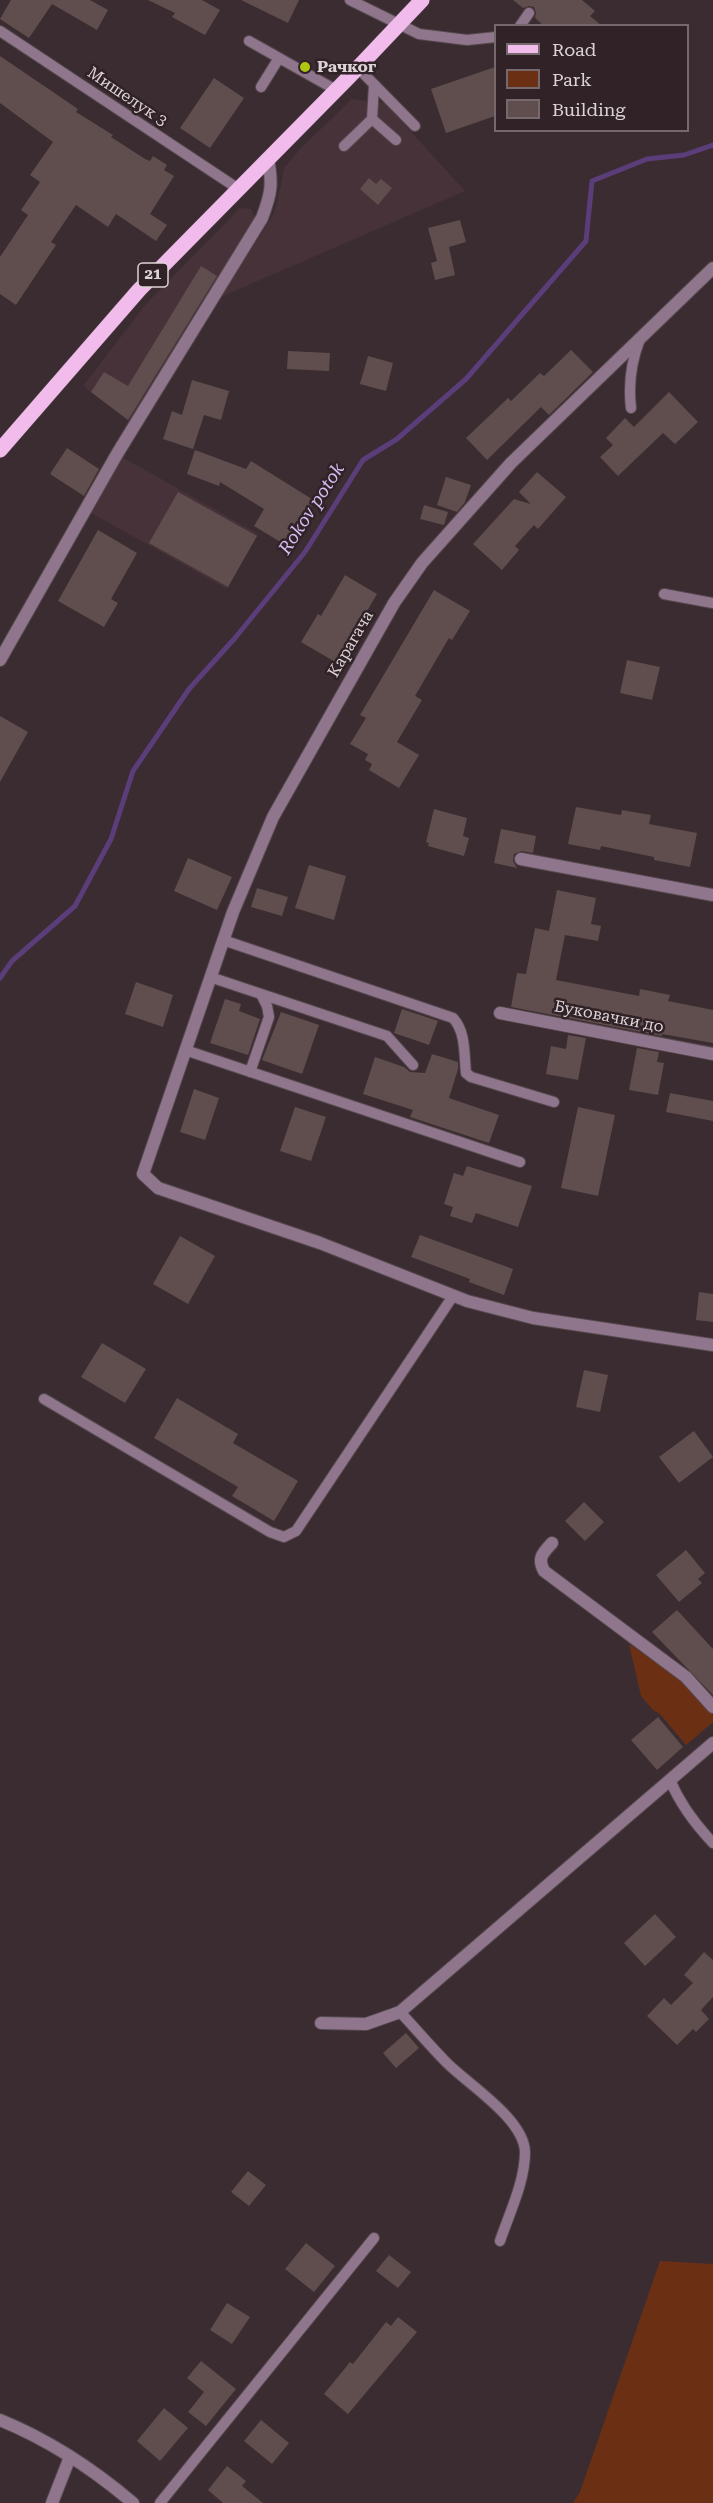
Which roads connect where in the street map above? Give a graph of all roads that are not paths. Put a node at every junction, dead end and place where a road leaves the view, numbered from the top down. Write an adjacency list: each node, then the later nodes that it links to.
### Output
1 (350, 0): 4 (lane)
2 (422, 0): 4 (main road, 21)
3 (529, 13): 5 (lane)
4 (400, 24): 7 (lane); 10 (main road, 21)
5 (521, 24)
6 (0, 31): 19 (lane, Мишелук 3)
7 (494, 37)
8 (249, 41): 9 (lane)
9 (279, 58): 12 (lane); 13 (lane)
10 (358, 68): 11 (lane); 13 (main road, 21)
11 (374, 85): 14 (lane); 15 (lane)
12 (261, 87)
13 (336, 90): 18 (main road, 21)
14 (372, 119): 16 (lane); 17 (lane)
15 (415, 126)
16 (396, 140)
17 (344, 146)
18 (268, 159): 19 (main road, 21); 26 (street)
19 (237, 188): 23 (main road, 21)
20 (713, 268): 21 (street, Карагача)
21 (642, 335): 22 (lane); 29 (street, Карагача)
22 (631, 408)
23 (0, 450)
24 (664, 594): 25 (lane)
25 (713, 603)
26 (0, 660)
27 (521, 859): 28 (street)
28 (713, 895)
29 (223, 940): 30 (street, Карагача); 37 (lane)
30 (210, 977): 31 (lane); 33 (street, Карагача)
31 (261, 994): 35 (lane); 36 (lane)
32 (500, 1013): 34 (street, Буковачки до)
33 (185, 1050): 36 (lane); 39 (street, Карагача)
34 (713, 1054)
35 (413, 1065)
36 (250, 1072): 38 (lane)
37 (554, 1102)
38 (520, 1162)
39 (453, 1296): 40 (street); 41 (lane)
40 (713, 1345)
41 (44, 1399)
42 (552, 1543): 43 (street)
43 (713, 1707)
44 (713, 1743): 45 (street)
45 (670, 1780): 46 (lane); 47 (street)
46 (713, 1843)
47 (400, 2012): 48 (street); 50 (lane)
48 (321, 2023)
49 (374, 2238): 55 (lane)
50 (500, 2241)
51 (0, 2420): 52 (street)
52 (70, 2457): 53 (street); 54 (street)
53 (52, 2503)
54 (133, 2503)
55 (160, 2503)

